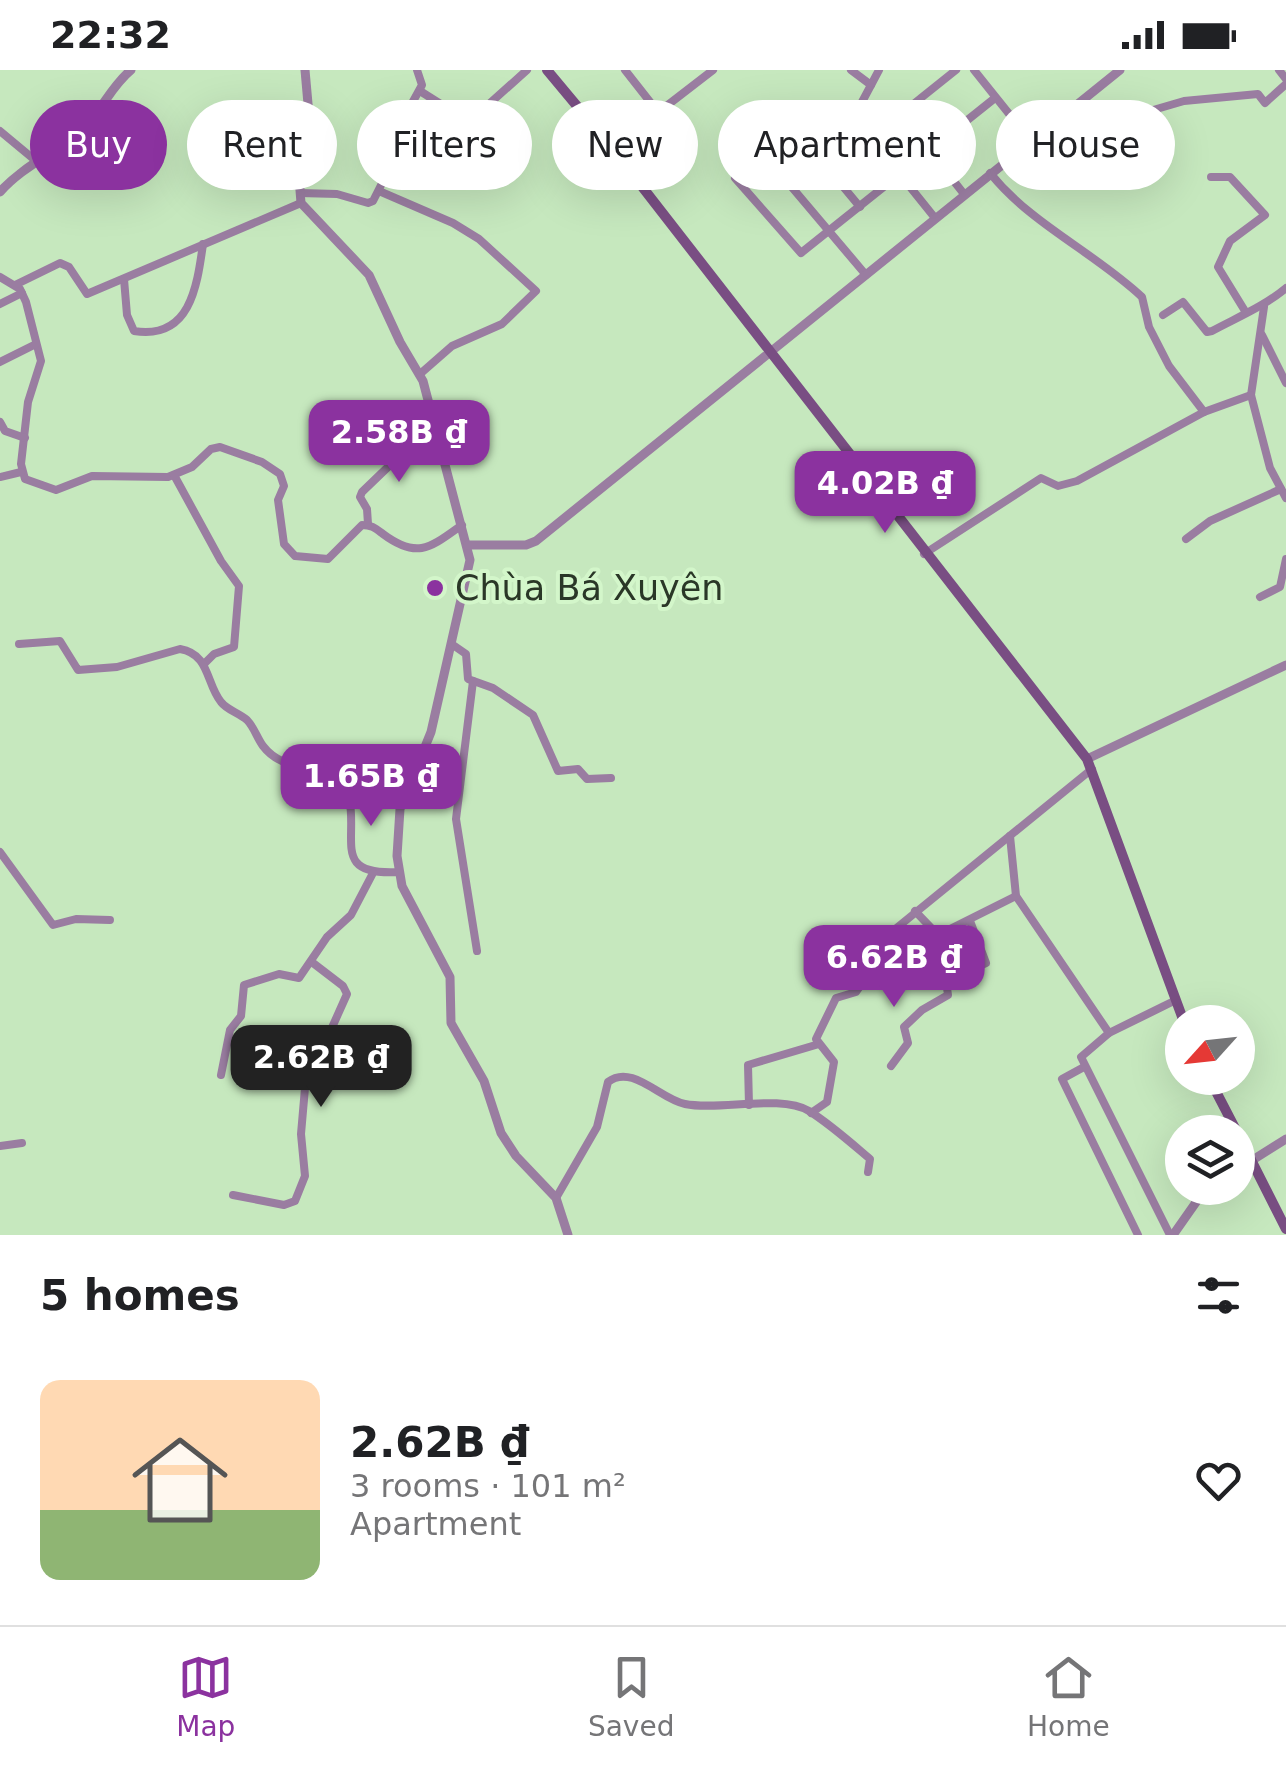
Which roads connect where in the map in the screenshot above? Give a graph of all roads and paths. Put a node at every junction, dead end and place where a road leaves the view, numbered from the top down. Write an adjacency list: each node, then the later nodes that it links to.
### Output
1 (130, 70): 18 (street)
2 (305, 70): 45 (street)
3 (417, 70): 16 (street)
4 (527, 70): 20 (street)
5 (547, 70): 21 (main road)
6 (712, 70): 23 (street)
7 (851, 70): 15 (street)
8 (879, 70): 15 (street)
9 (956, 70): 25 (street)
10 (974, 70): 17 (street)
11 (1120, 70): 26 (street)
12 (1279, 70): 14 (street)
13 (629, 71): 22 (street)
14 (1286, 82): 27 (street)
15 (871, 85): 24 (street)
16 (420, 90): 19 (street); 42 (street)
17 (996, 98): 28 (street)
18 (103, 100)
19 (435, 100)
20 (493, 100)
21 (572, 100)
22 (650, 100)
23 (673, 100)
24 (863, 100)
25 (918, 100)
26 (1082, 100)
27 (1175, 104)
28 (976, 114)
29 (0, 131): 30 (street)
30 (30, 156)
31 (30, 166): 43 (street)
32 (996, 168): 33 (street)
33 (990, 173): 44 (street); 66 (street)
34 (1211, 177): 57 (street)
35 (645, 190): 61 (main road)
36 (745, 190): 48 (street)
37 (794, 190): 48 (street)
38 (846, 190): 46 (street)
39 (881, 190): 46 (street)
40 (913, 190): 47 (street)
41 (961, 190): 44 (street)
42 (379, 191): 45 (street); 63 (street)
43 (0, 192)
44 (964, 194): 47 (street)
45 (300, 198): 49 (street); 63 (street)
46 (860, 207): 48 (street)
47 (935, 218): 50 (street)
48 (829, 232): 50 (street)
49 (203, 244): 52 (street); 52 (street)
50 (866, 276): 61 (street)
51 (0, 277): 54 (street)
52 (124, 279): 54 (street)
53 (1286, 288): 56 (street)
54 (18, 289): 55 (street); 60 (street)
55 (0, 304)
56 (1264, 307): 57 (street); 59 (street)
57 (1244, 312): 58 (street)
58 (1163, 315)
59 (1262, 335): 64 (street); 65 (street)
60 (36, 344): 62 (street); 68 (street)
61 (772, 353): 77 (street); 78 (main road)
62 (0, 362)
63 (420, 374): 69 (street)
64 (1286, 383)
65 (1251, 395): 66 (street); 73 (street)
66 (1204, 412): 78 (street)
67 (0, 422): 68 (street)
68 (25, 438): 70 (street)
69 (436, 439): 74 (street); 75 (street)
70 (20, 472): 71 (street); 72 (street)
71 (174, 475): 74 (street); 83 (street)
72 (0, 477)
73 (1284, 494): 76 (street)
74 (368, 524): 75 (street)
75 (462, 525): 77 (street)
76 (1186, 539)
77 (468, 544): 82 (street)
78 (924, 554): 86 (main road)
79 (1286, 559): 80 (street)
80 (1260, 596)
81 (19, 644): 83 (street)
82 (453, 646): 85 (street); 90 (street)
83 (204, 664): 91 (street)
84 (1286, 665): 86 (street)
85 (473, 682): 87 (street); 96 (street)
86 (1089, 764): 88 (street); 98 (main road)
87 (611, 778)
88 (1010, 836): 92 (street); 93 (street)
89 (0, 852): 94 (street)
90 (399, 872): 91 (street); 114 (street)
91 (373, 873): 97 (street)
92 (1016, 896): 95 (street); 100 (street)
93 (915, 912): 95 (street); 101 (street)
94 (110, 920)
95 (970, 921): 102 (street)
96 (476, 950)
97 (313, 963): 104 (street); 113 (street)
98 (1176, 1000): 99 (main road); 100 (street)
99 (1178, 1005)
100 (1108, 1033): 103 (street)
101 (819, 1044): 105 (street); 106 (street)
102 (891, 1066)
103 (1084, 1068): 118 (street); 119 (street)
104 (221, 1075)
105 (749, 1105): 106 (street); 114 (street)
106 (811, 1113): 112 (street)
107 (1286, 1139): 110 (street)
108 (22, 1143): 109 (street)
109 (0, 1146)
110 (1255, 1155)
111 (1255, 1168): 116 (main road)
112 (868, 1172)
113 (233, 1195)
114 (556, 1198): 117 (street)
115 (1194, 1205): 119 (street)
116 (1286, 1229)
117 (568, 1235)
118 (1138, 1235)
119 (1172, 1235)

